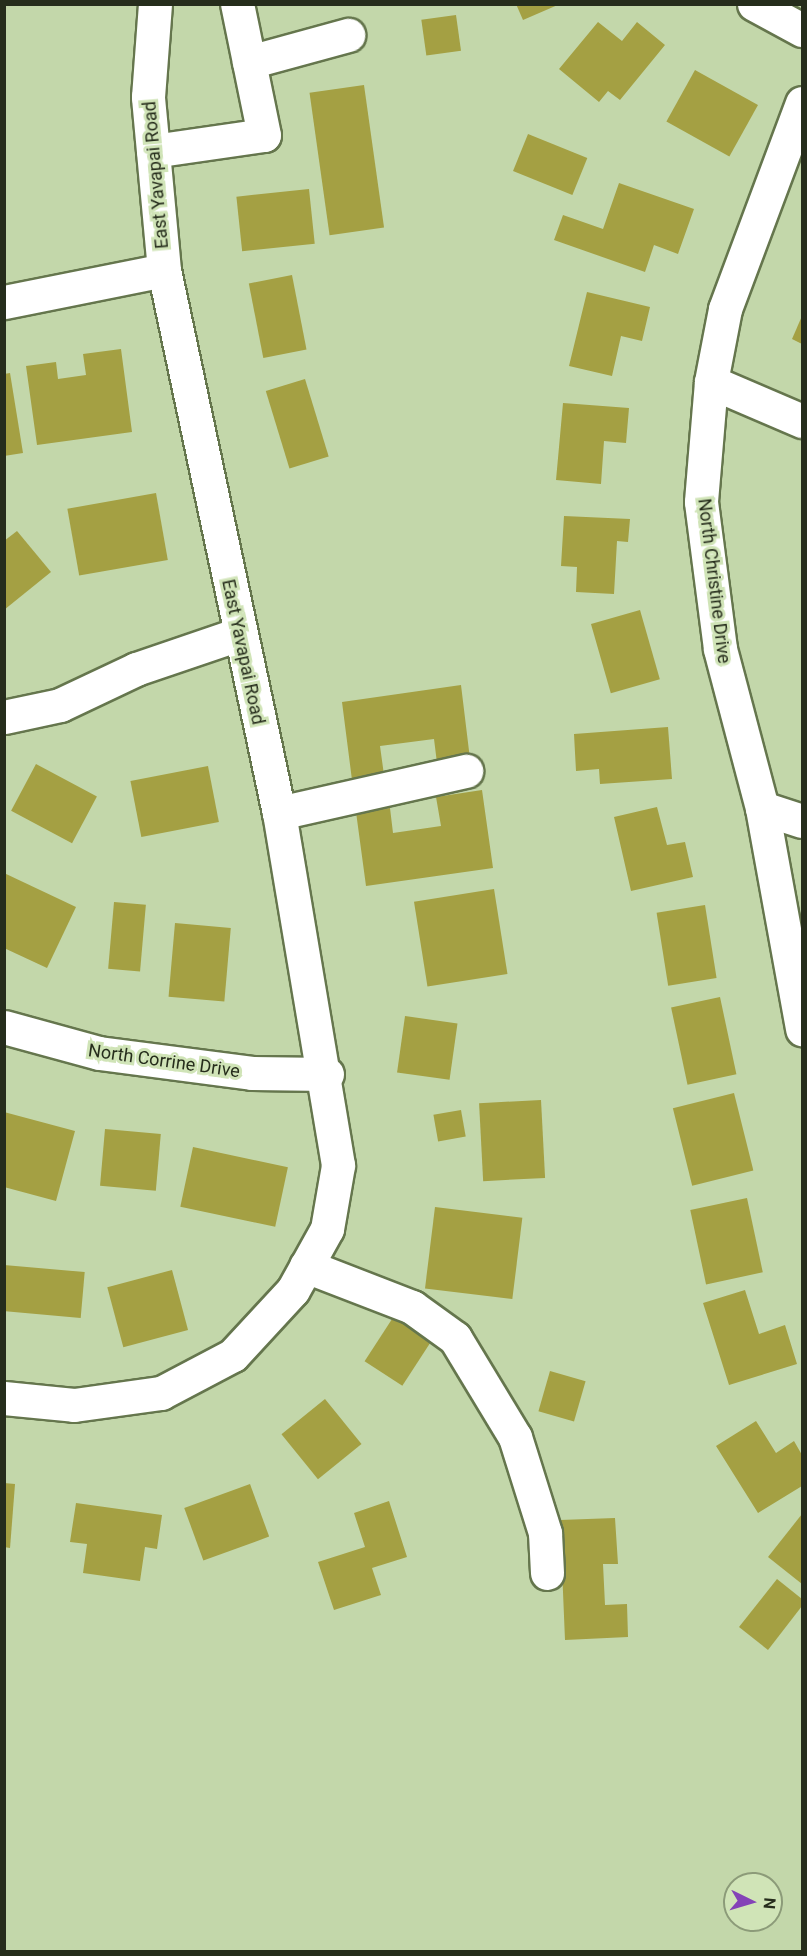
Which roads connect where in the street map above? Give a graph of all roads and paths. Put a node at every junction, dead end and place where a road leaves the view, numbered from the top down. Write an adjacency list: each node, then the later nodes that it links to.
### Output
1 (155, 4): 8 (street, East Yavapai Road)
2 (237, 4): 6 (street)
3 (754, 4): 4 (street)
4 (802, 30)
5 (348, 35): 6 (street)
6 (249, 62): 8 (street)
7 (802, 104): 11 (street, North Christine Drive)
8 (153, 150): 9 (street, East Yavapai Road)
9 (164, 270): 10 (street); 13 (street, East Yavapai Road)
10 (4, 302)
11 (711, 382): 12 (street); 16 (street, North Christine Drive)
12 (802, 421)
13 (239, 634): 14 (street); 17 (street, East Yavapai Road)
14 (4, 717)
15 (466, 771): 17 (street)
16 (762, 808): 18 (street); 20 (street, North Christine Drive)
17 (279, 813): 21 (street, East Yavapai Road)
18 (802, 821)
19 (4, 1027): 21 (street, North Corrine Drive)
20 (802, 1029)
21 (327, 1074): 22 (street, East Yavapai Road)
22 (300, 1278): 23 (street, East Yavapai Road); 24 (street)
23 (4, 1398)
24 (548, 1573)

